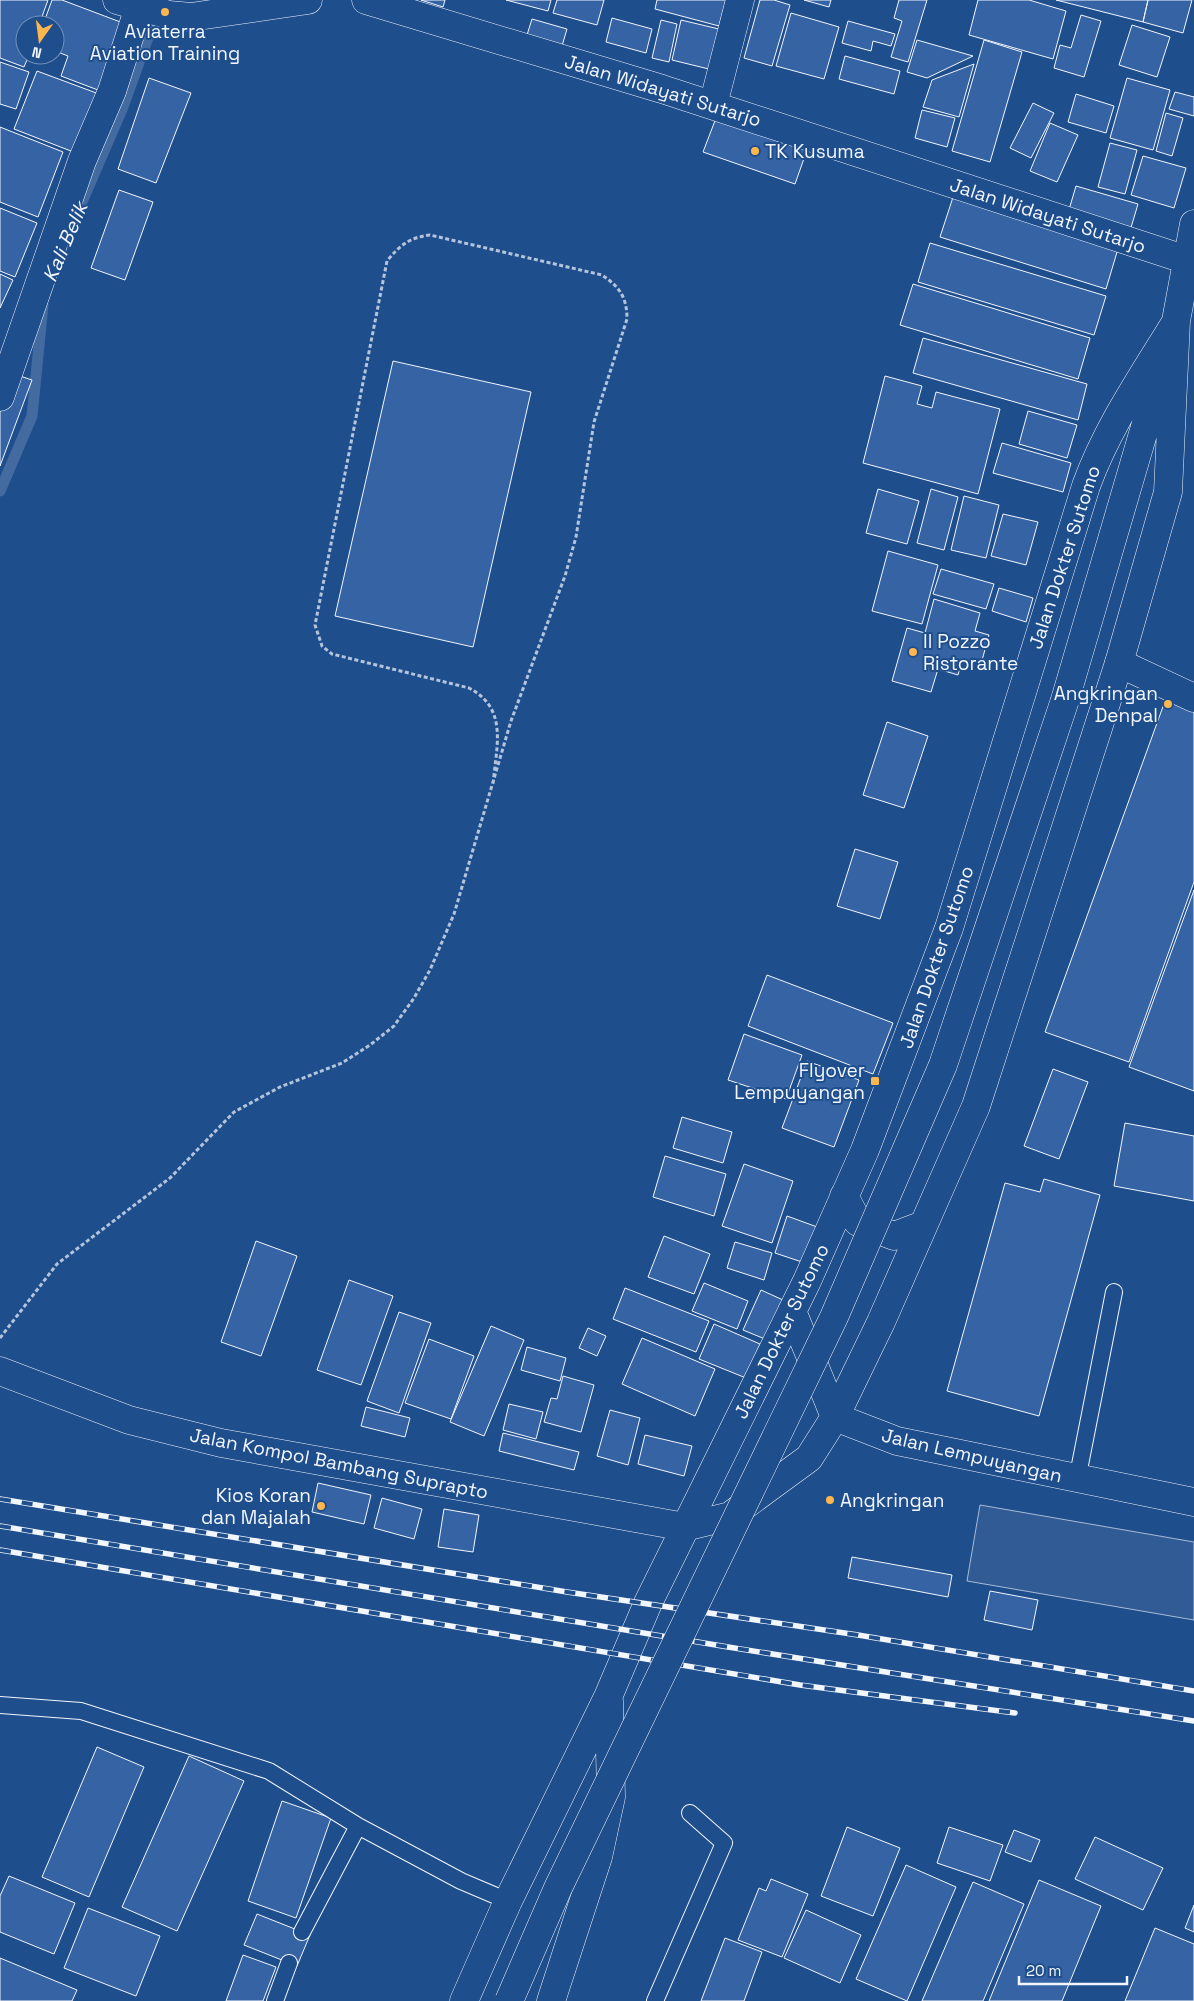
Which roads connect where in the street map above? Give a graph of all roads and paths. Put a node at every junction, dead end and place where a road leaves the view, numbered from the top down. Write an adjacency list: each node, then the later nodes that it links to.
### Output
1 (308, 0): 4 (main road)
2 (366, 0): 5 (main road, Jalan Widayati Sutarjo)
3 (740, 0): 5 (main road)
4 (135, 5): 9 (main road)
5 (712, 105): 7 (main road, Jalan Widayati Sutarjo)
6 (1194, 224): 7 (main road, Jalan Dokter Sutomo)
7 (1187, 260): 8 (main road, Jalan Dokter Sutomo)
8 (1176, 321): 10 (main road, Jalan Dokter Sutomo); 13 (main road, Jalan Dokter Sutomo); 35 (main road, Jalan Dokter Sutomo, bridge)
9 (0, 396)
10 (1120, 663): 11 (main road); 14 (main road, Jalan Dokter Sutomo)
11 (1194, 698)
12 (493, 785): 12 (path); 17 (path)
13 (844, 1196): 14 (main road); 16 (main road, Jalan Dokter Sutomo)
14 (923, 1225): 19 (main road, Jalan Dokter Sutomo)
15 (1114, 1292): 20 (lane)
16 (792, 1311): 19 (main road); 22 (main road, Jalan Dokter Sutomo)
17 (0, 1339)
18 (0, 1371): 22 (main road, Jalan Kompol Bambang Suprapto)
19 (835, 1417): 20 (main road, Jalan Lempuyangan); 22 (main road, Jalan Dokter Sutomo)
20 (1077, 1480): 21 (main road, Jalan Lempuyangan)
21 (1194, 1502)
22 (685, 1527): 23 (main road)
23 (608, 1697): 27 (main road); 28 (main road)
24 (0, 1705): 26 (lane)
25 (690, 1813): 36 (lane)
26 (358, 1826): 29 (lane); 30 (lane)
27 (541, 1834): 28 (main road); 29 (main road)
28 (598, 1857): 32 (main road)
29 (508, 1901): 34 (main road)
30 (302, 1932)
31 (289, 1963): 33 (lane)
32 (558, 1999)
33 (275, 2001)
34 (464, 2001)
35 (509, 2001)
36 (655, 2001)

